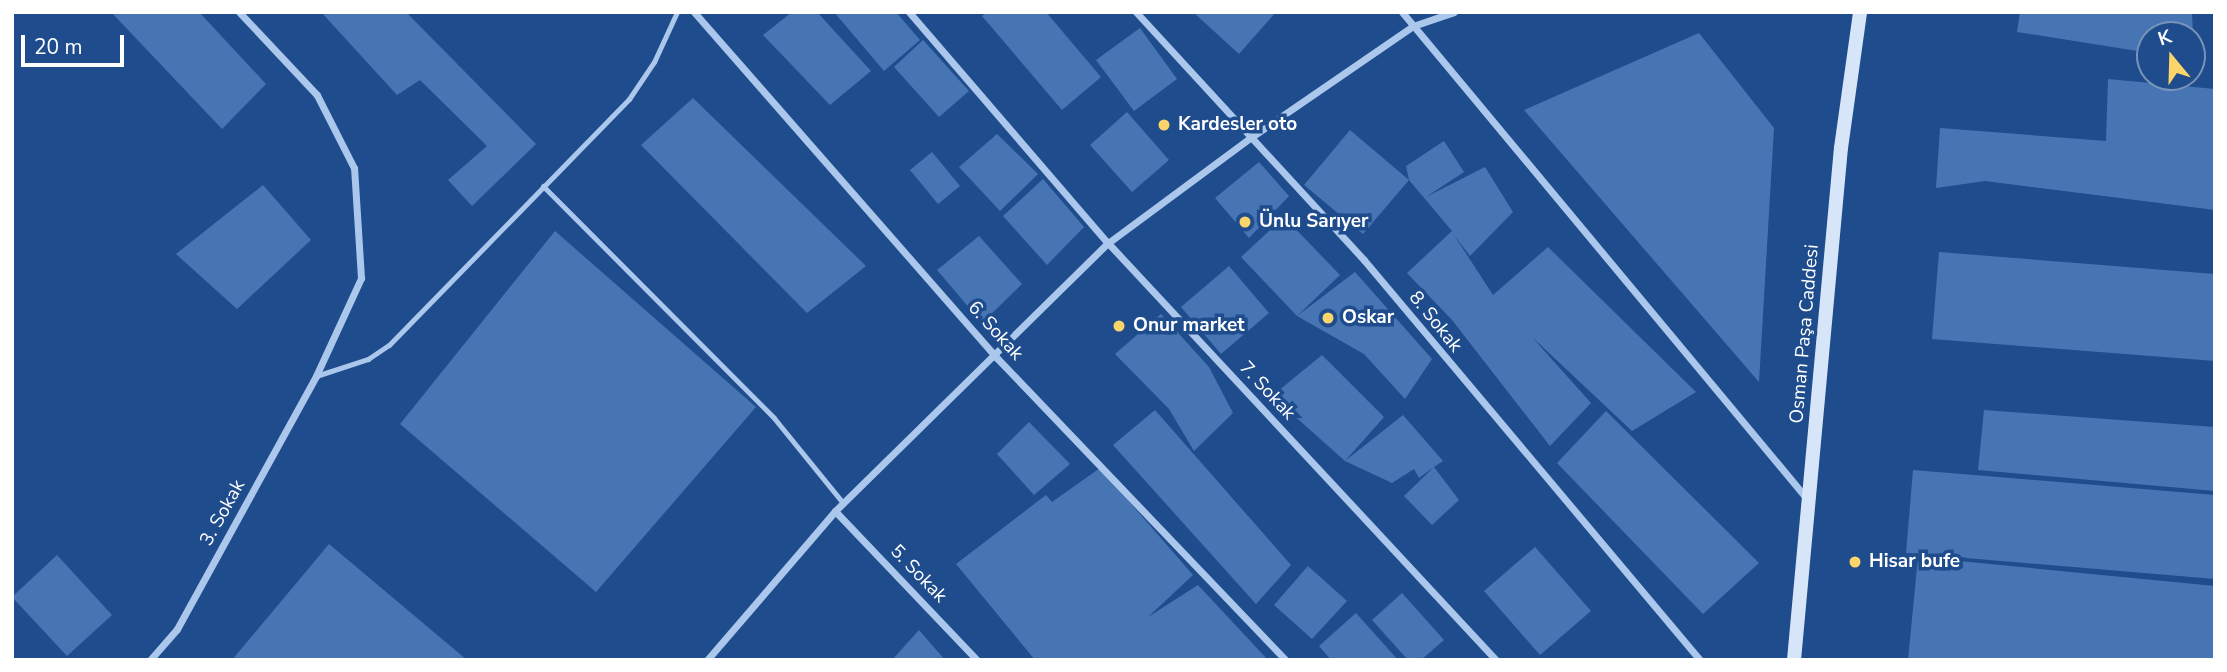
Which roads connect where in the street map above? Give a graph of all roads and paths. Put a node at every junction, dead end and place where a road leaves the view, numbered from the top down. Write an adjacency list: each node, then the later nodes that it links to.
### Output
1 (239, 12): 14 (street, 3. Sokak)
2 (677, 12): 11 (lane)
3 (694, 12): 13 (street, 6. Sokak)
4 (909, 12): 12 (street, 7. Sokak)
5 (1136, 12): 10 (street, 8. Sokak)
6 (1402, 12): 9 (street)
7 (1454, 12): 9 (street)
8 (1860, 12): 15 (street, Osman Paşa Caddesi)
9 (1413, 26): 10 (street); 15 (street)
10 (1250, 138): 12 (street); 23 (street, 8. Sokak)
11 (543, 186): 14 (lane); 16 (lane)
12 (1108, 243): 13 (street); 22 (street, 7. Sokak)
13 (996, 357): 16 (street); 21 (street, 6. Sokak)
14 (316, 376): 18 (street, 3. Sokak)
15 (1809, 500): 24 (street, Osman Paşa Caddesi)
16 (843, 503): 17 (street)
17 (835, 511): 19 (street); 20 (street, 5. Sokak)
18 (150, 660)
19 (707, 660)
20 (977, 660)
21 (1286, 660)
22 (1496, 660)
23 (1700, 660)
24 (1794, 660)

